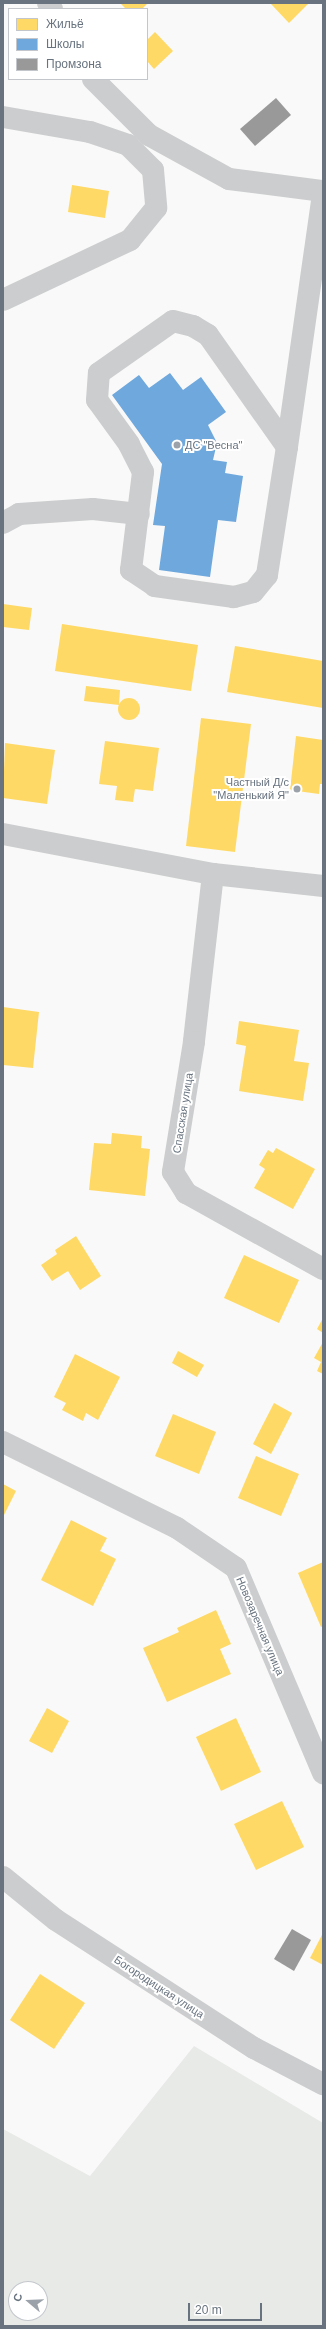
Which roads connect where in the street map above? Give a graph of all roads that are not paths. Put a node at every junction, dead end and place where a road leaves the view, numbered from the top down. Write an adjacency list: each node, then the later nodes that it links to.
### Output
1 (95, 80): 3 (street)
2 (3, 118): 4 (street)
3 (323, 192): 5 (street)
4 (3, 300)
5 (287, 447): 6 (street); 6 (street)
6 (139, 514): 7 (street)
7 (3, 523)
8 (3, 834): 9 (street)
9 (213, 874): 10 (street); 11 (street, Спасская улица)
10 (323, 886)
11 (323, 1269)
12 (3, 1442): 13 (street, Новозаречная улица)
13 (323, 1773)
14 (3, 1877): 15 (street, Богородицкая улица)
15 (323, 2084)

